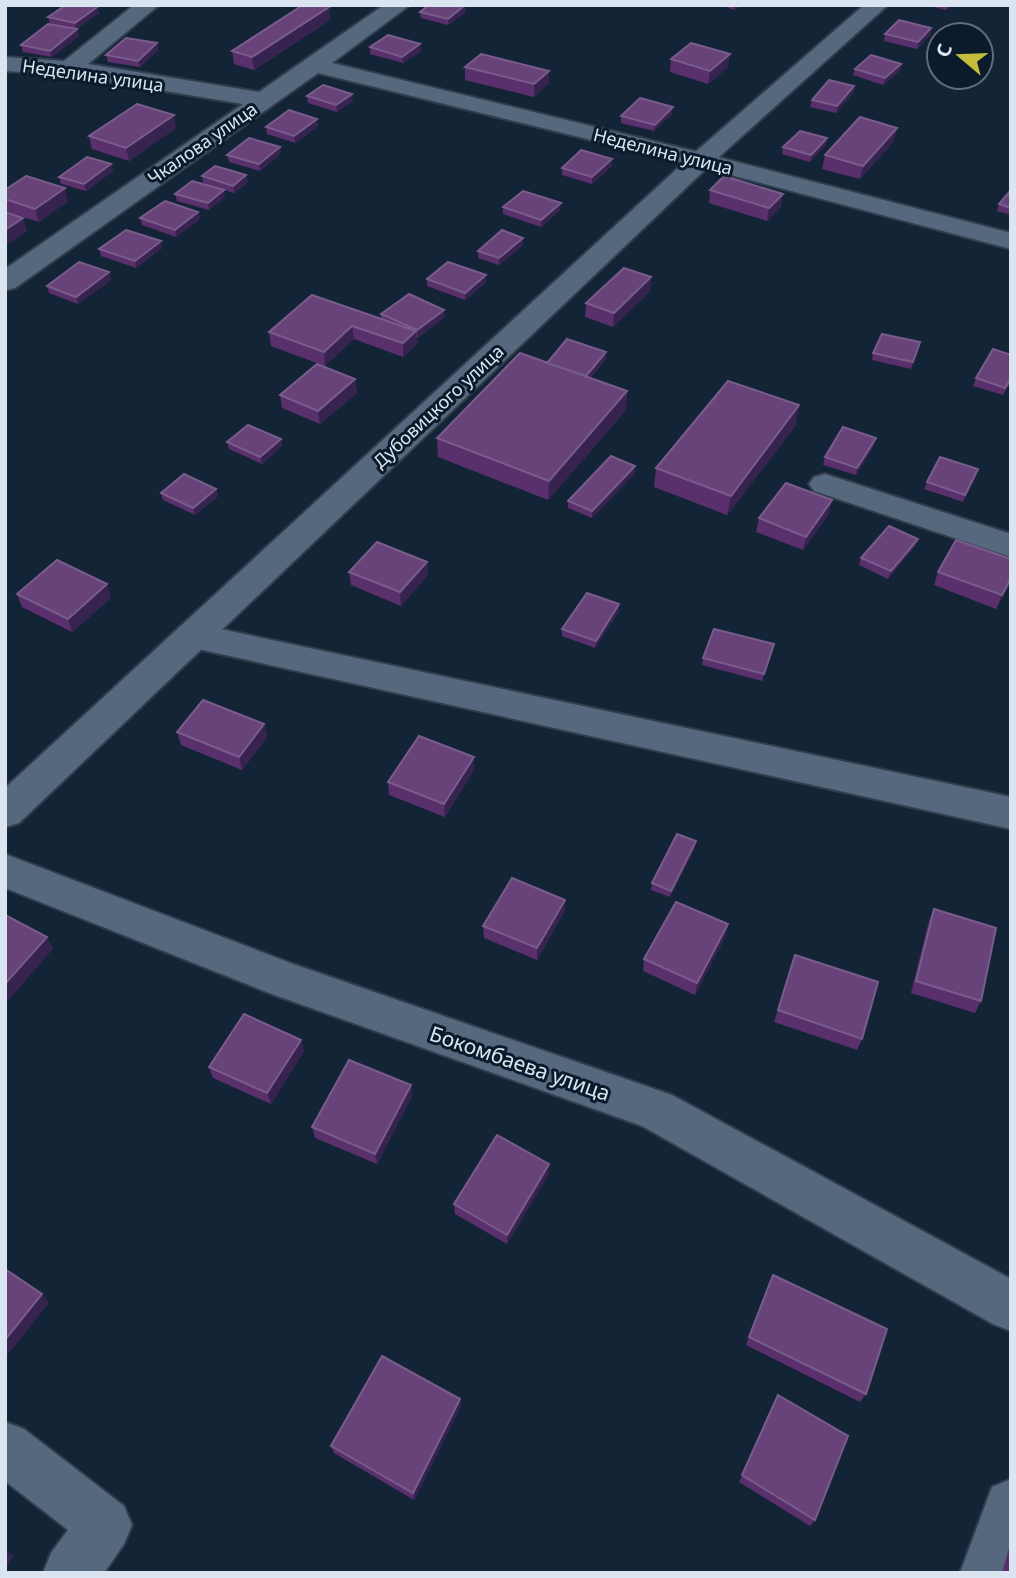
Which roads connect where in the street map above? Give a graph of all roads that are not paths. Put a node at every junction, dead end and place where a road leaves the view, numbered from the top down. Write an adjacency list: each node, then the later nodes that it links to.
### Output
1 (148, 5): 6 (street)
2 (399, 5): 5 (street, Чкалова улица)
3 (877, 5): 8 (street, Дубовицкого улица)
4 (5, 64): 6 (street, Неделина улица)
5 (314, 65): 7 (street, Чкалова улица); 8 (street, Неделина улица)
6 (69, 68): 7 (street, Неделина улица)
7 (263, 100): 10 (street, Чкалова улица)
8 (701, 160): 9 (street, Неделина улица); 13 (street, Дубовицкого улица)
9 (1011, 241)
10 (5, 282)
11 (825, 484): 12 (street)
12 (1011, 545)
13 (192, 636): 14 (street, Дубовицкого улица); 15 (street)
14 (5, 812)
15 (1011, 813)
16 (5, 870): 17 (street, Бокомбаева улица)
17 (1011, 1306)
18 (5, 1448): 20 (street)
19 (1011, 1506): 21 (street)
20 (71, 1573)
21 (988, 1573)

